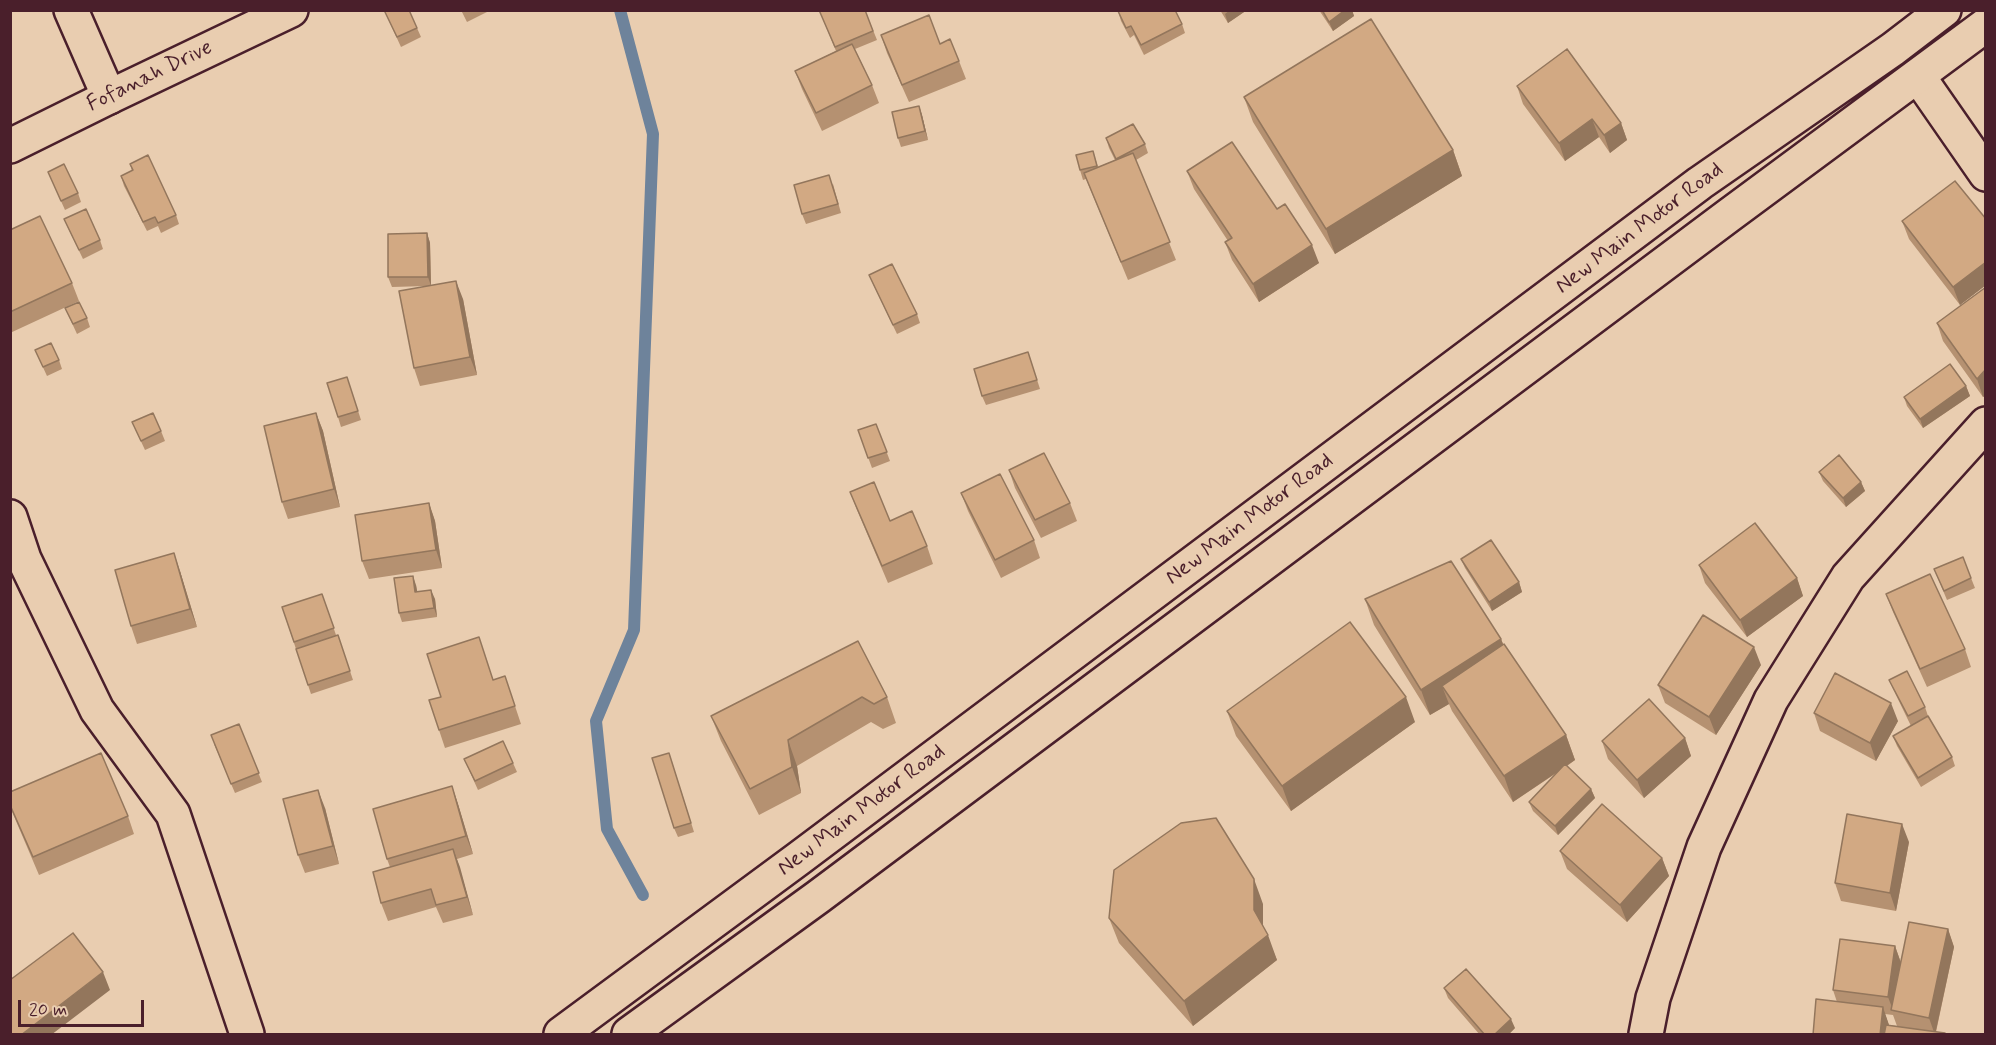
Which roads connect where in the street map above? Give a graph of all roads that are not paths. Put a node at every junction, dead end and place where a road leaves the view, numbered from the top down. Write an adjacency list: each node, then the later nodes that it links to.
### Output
1 (71, 10): 6 (main road)
2 (291, 10): 6 (main road, Fofanah Drive)
3 (1944, 10): 12 (main road, New Main Motor Road)
4 (1986, 25): 5 (main road, New Main Motor Road)
5 (1918, 76): 8 (main road); 13 (main road, New Main Motor Road)
6 (109, 97): 7 (main road, Fofanah Drive)
7 (10, 146)
8 (1986, 174)
9 (1986, 424): 14 (main road)
10 (10, 518): 11 (main road)
11 (247, 1035)
12 (561, 1035)
13 (629, 1035)
14 (1646, 1035)

